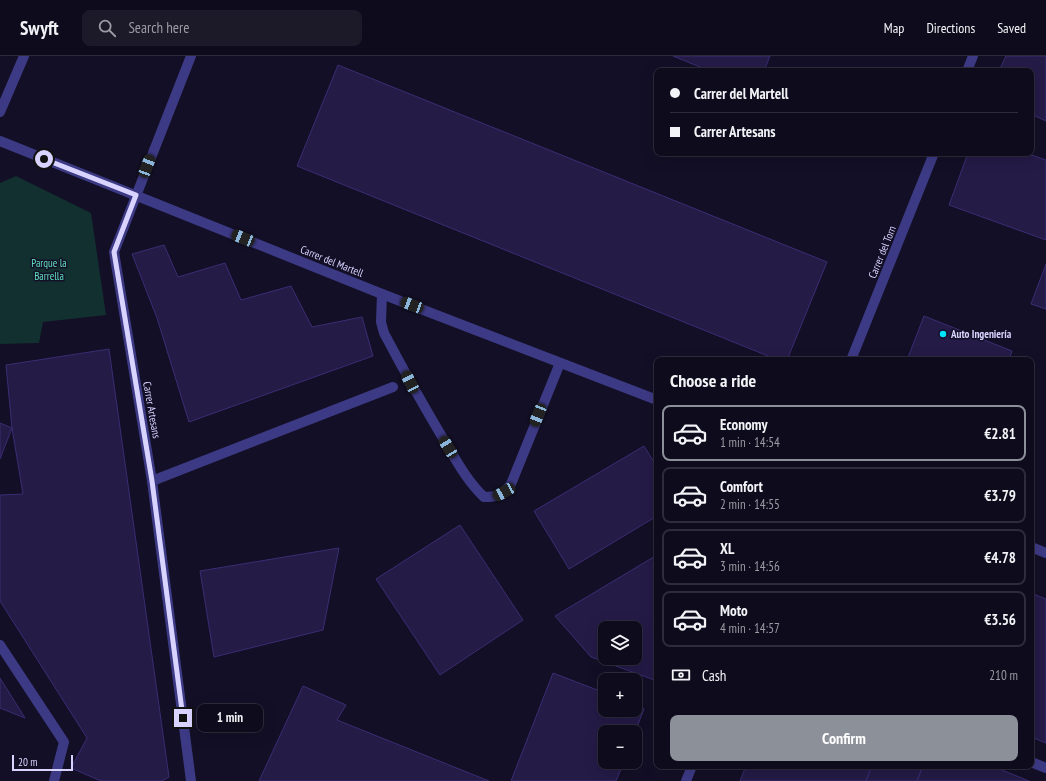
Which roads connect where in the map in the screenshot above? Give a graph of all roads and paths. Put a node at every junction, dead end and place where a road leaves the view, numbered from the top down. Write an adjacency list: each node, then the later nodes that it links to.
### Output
1 (24, 56): 5 (street)
2 (191, 56): 8 (street, Carrer Artesans)
3 (973, 56): 4 (street)
4 (968, 68)
5 (0, 112)
6 (0, 141): 8 (street, Carrer del Martell)
7 (933, 156): 10 (street, Carrer del Torn)
8 (136, 195): 9 (street, Carrer del Martell); 14 (street, Carrer Artesans)
9 (382, 294): 11 (street, Carrer del Martell); 11 (street)
10 (852, 357)
11 (560, 363): 13 (street, Carrer del Martell)
12 (393, 387): 14 (street)
13 (654, 399)
14 (152, 481): 22 (street, Carrer Artesans)
15 (1034, 548): 16 (street)
16 (1046, 553)
17 (0, 645): 21 (street)
18 (1034, 763): 19 (street)
19 (1046, 768)
20 (691, 769): 23 (street)
21 (54, 781)
22 (191, 781)
23 (686, 781)

